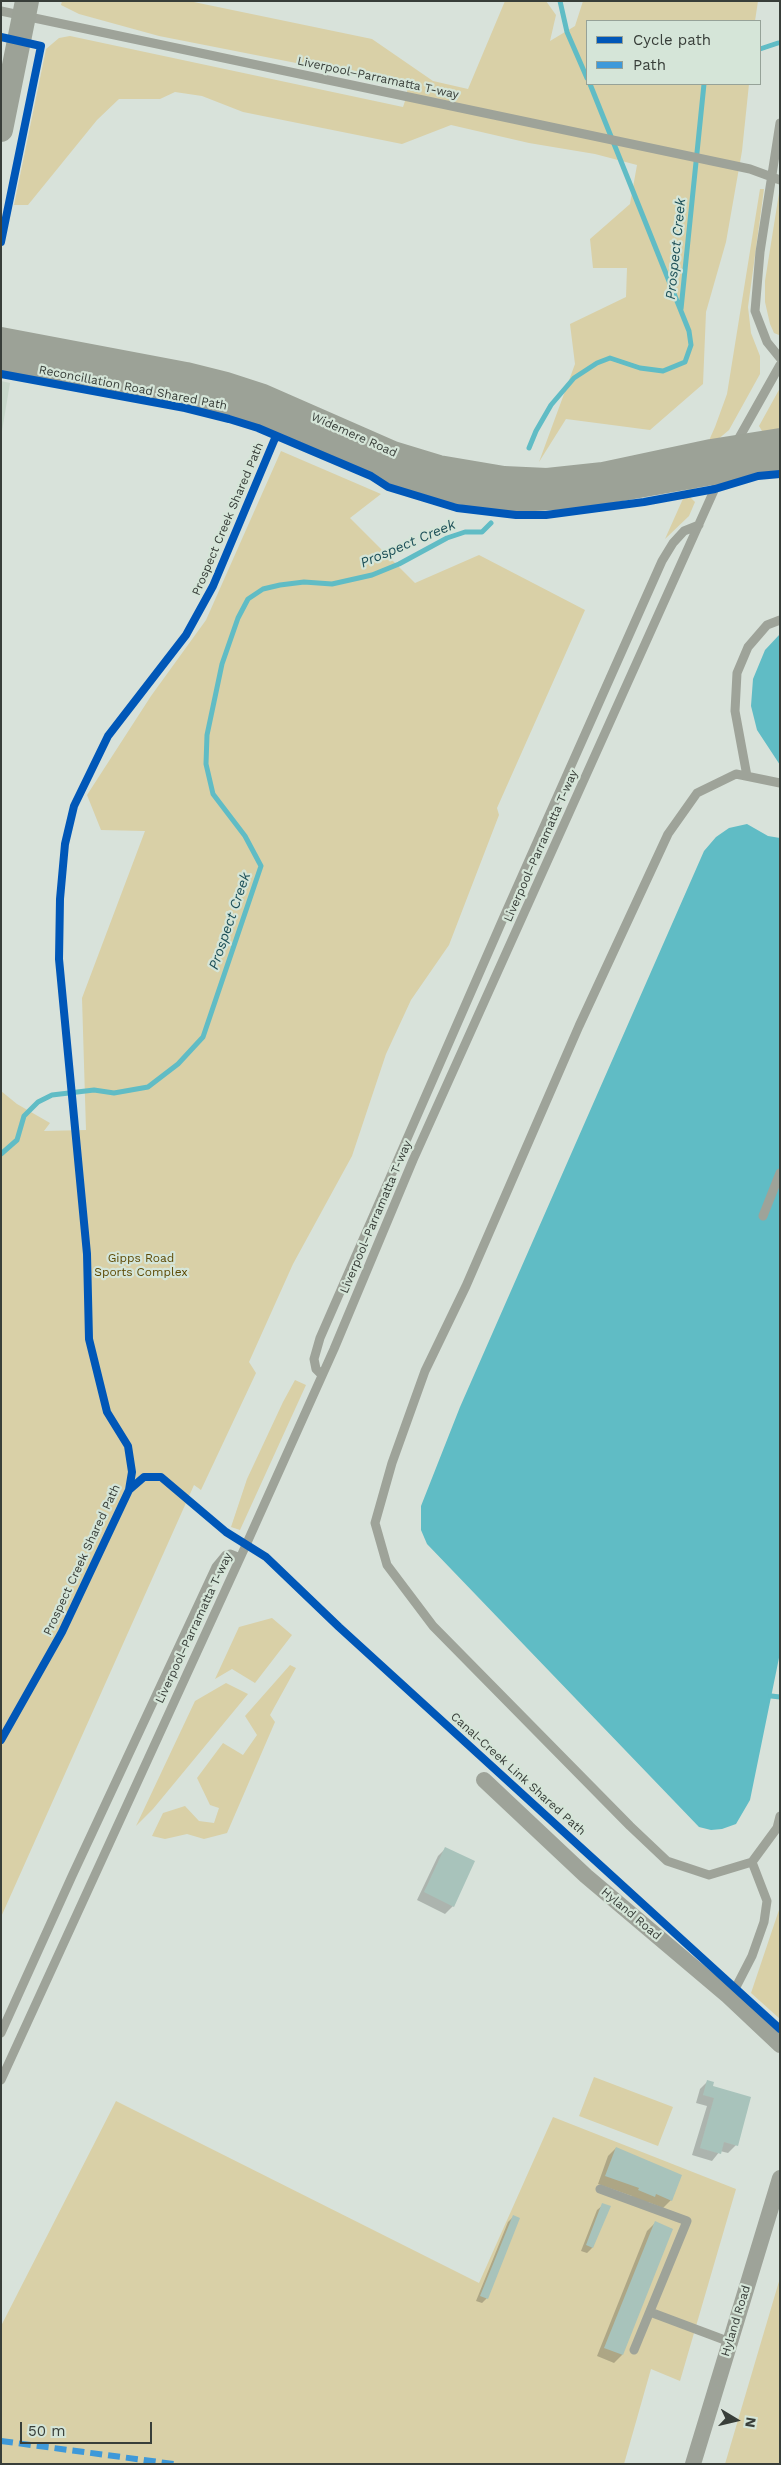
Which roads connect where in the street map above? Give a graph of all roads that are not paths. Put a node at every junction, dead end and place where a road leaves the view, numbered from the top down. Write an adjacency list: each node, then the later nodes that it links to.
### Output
1 (26, 8): 2 (lane, Liverpool–Parramatta T-way); 4 (main road); 6 (lane, Liverpool–Parramatta T-way)
2 (1, 10)
3 (780, 123): 9 (lane)
4 (1, 130)
5 (780, 167): 6 (lane, Liverpool–Parramatta T-way)
6 (750, 169): 7 (lane, Liverpool–Parramatta T-way)
7 (780, 180)
8 (1, 339): 15 (main road, Widemere Road)
9 (780, 358)
10 (1, 360): 15 (main road, Widemere Road)
11 (780, 366): 13 (lane, Liverpool–Parramatta T-way)
12 (780, 440): 13 (main road)
13 (721, 460): 14 (main road); 16 (main road, Widemere Road); 16 (main road, Widemere Road); 17 (lane, Liverpool–Parramatta T-way)
14 (780, 461)
15 (413, 470): 16 (main road, Widemere Road)
16 (546, 490)
17 (699, 525): 23 (lane, Liverpool–Parramatta T-way); 23 (lane)
18 (780, 620): 19 (lane)
19 (747, 776): 20 (lane); 27 (lane)
20 (780, 783)
21 (780, 1173): 22 (lane)
22 (763, 1216)
23 (322, 1375): 24 (lane, Liverpool–Parramatta T-way)
24 (240, 1558): 29 (lane); 31 (lane, Liverpool–Parramatta T-way)
25 (484, 1780): 28 (street, Hyland Road)
26 (780, 1816): 27 (lane)
27 (752, 1862): 28 (lane)
28 (728, 1996): 30 (street, Hyland Road)
29 (1, 2033)
30 (780, 2045)
31 (1, 2080)
32 (780, 2178): 35 (street, Hyland Road)
33 (600, 2189): 34 (lane)
34 (650, 2312): 35 (lane); 36 (lane)
35 (730, 2342): 37 (street, Hyland Road)
36 (634, 2350)
37 (692, 2464)

